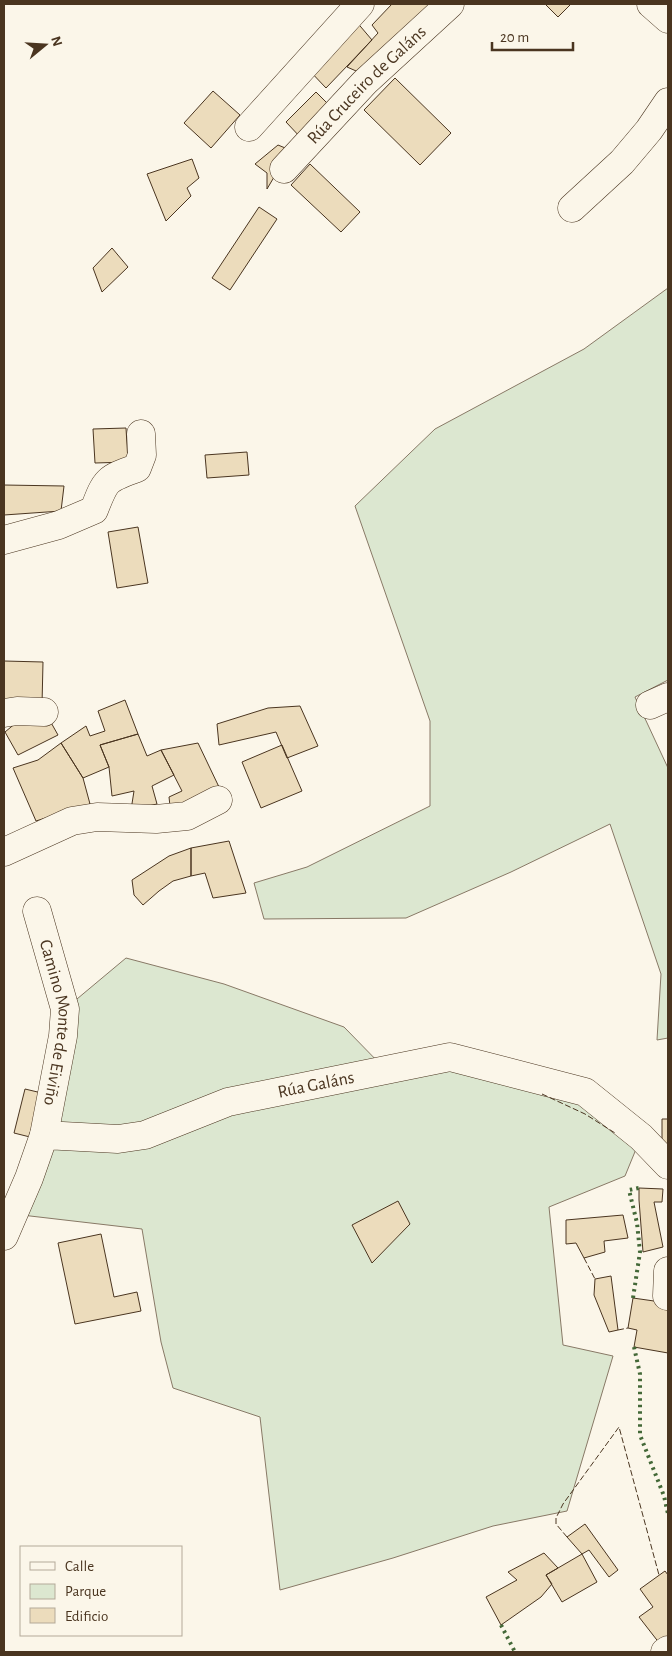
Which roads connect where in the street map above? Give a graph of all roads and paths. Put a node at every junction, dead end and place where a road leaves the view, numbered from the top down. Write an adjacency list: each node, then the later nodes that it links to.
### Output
1 (360, 4): 6 (street)
2 (450, 4): 7 (street, Rúa Cruceiro de Galáns)
3 (651, 4): 4 (street)
4 (668, 19)
5 (668, 102): 8 (street)
6 (249, 127)
7 (284, 169)
8 (572, 208)
9 (141, 434): 10 (street)
10 (4, 540)
11 (44, 712): 12 (street)
12 (4, 713)
13 (218, 800): 14 (street)
14 (4, 852)
15 (37, 912): 16 (street, Camino Monte de Eiviño)
16 (44, 1136): 17 (street, Rúa Galáns); 18 (street)
17 (668, 1165)
18 (4, 1236)

